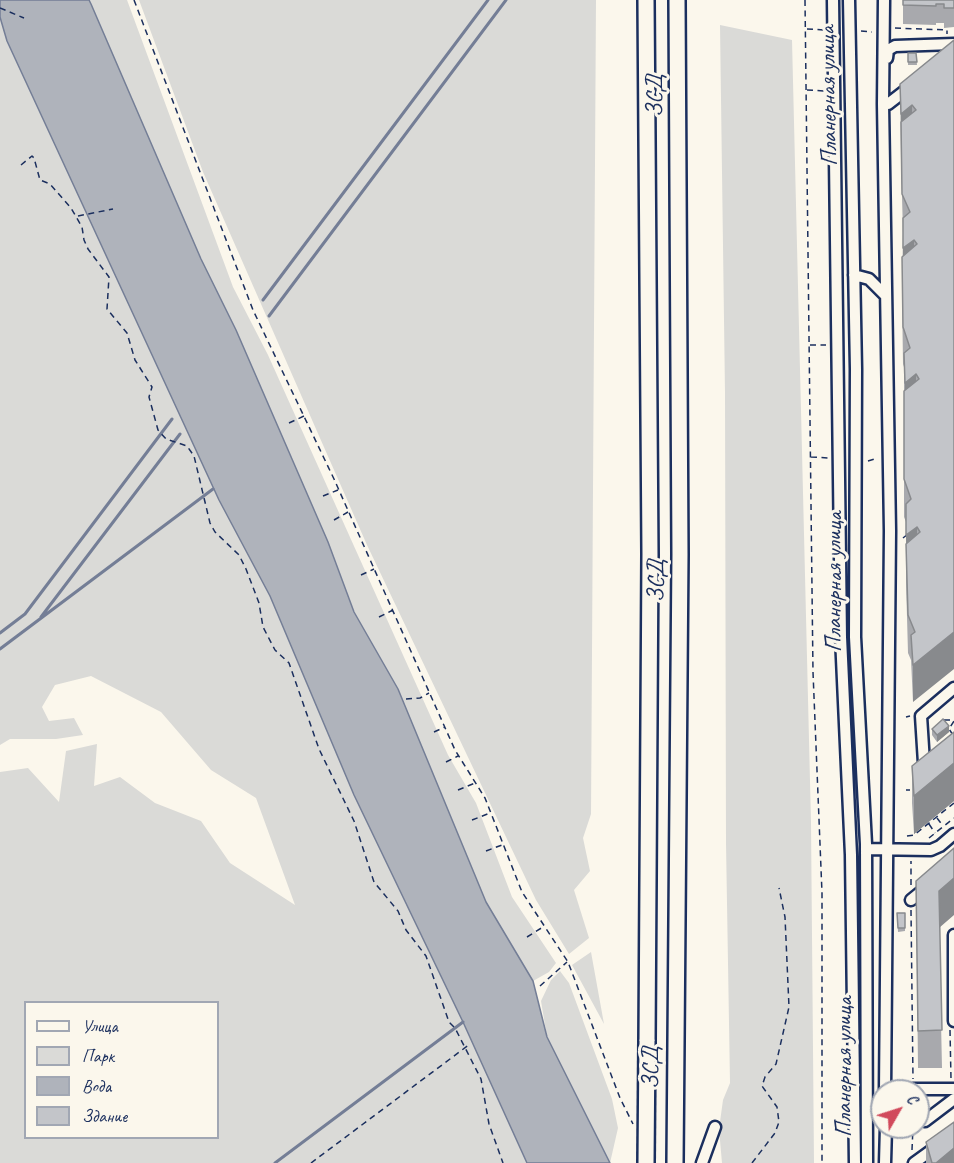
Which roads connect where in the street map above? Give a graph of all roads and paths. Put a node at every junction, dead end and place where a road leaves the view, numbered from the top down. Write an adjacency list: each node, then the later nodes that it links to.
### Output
1 (134, 0): 24 (path)
2 (646, 0): 94 (highway, ЗСД, bridge)
3 (677, 0): 95 (highway, ЗСД)
4 (805, 0): 14 (path)
5 (833, 0): 15 (street, Планерная улица)
6 (849, 0): 20 (street, Планерная улица)
7 (884, 0): 12 (street)
8 (0, 8): 9 (path)
9 (24, 18)
10 (895, 19): 11 (path)
11 (951, 41): 12 (street)
12 (883, 63): 16 (street)
13 (916, 82): 16 (street)
14 (807, 90): 15 (path); 22 (path)
15 (834, 92): 23 (street, Планерная улица)
16 (883, 104): 21 (street)
17 (21, 165): 19 (path)
18 (113, 208): 19 (path)
19 (77, 216): 79 (path)
20 (854, 275): 21 (street); 65 (street, Планерная улица)
21 (886, 296): 66 (street)
22 (810, 345): 23 (path); 98 (path)
23 (839, 345): 99 (street, Планерная улица)
24 (305, 416): 25 (path); 26 (path)
25 (289, 423)
26 (339, 490): 27 (path); 28 (path)
27 (324, 496)
28 (349, 512): 29 (path); 32 (path)
29 (334, 520)
30 (910, 532): 31 (path)
31 (903, 538)
32 (375, 568): 33 (path); 34 (path)
33 (361, 575)
34 (394, 610): 35 (path); 37 (path)
35 (379, 617)
36 (954, 688): 47 (street)
37 (430, 693): 38 (path); 43 (path)
38 (406, 699)
39 (910, 716): 40 (path)
40 (906, 717)
41 (954, 720): 42 (path); 45 (path)
42 (937, 725)
43 (445, 727): 44 (path); 46 (path)
44 (434, 732)
45 (952, 741)
46 (459, 756): 48 (path); 49 (path)
47 (937, 760)
48 (446, 762)
49 (476, 783): 50 (path); 54 (path)
50 (458, 789)
51 (906, 790): 52 (path)
52 (910, 790)
53 (954, 803): 55 (path)
54 (491, 813): 57 (path); 64 (path)
55 (937, 817): 58 (path); 59 (path)
56 (954, 818): 59 (path)
57 (472, 820)
58 (928, 824): 60 (path); 61 (path)
59 (944, 826): 60 (path)
60 (936, 833): 63 (path)
61 (907, 836)
62 (953, 837): 68 (street)
63 (924, 843)
64 (503, 845): 67 (path); 72 (path)
65 (866, 849): 66 (street); 100 (street, Планерная улица)
66 (886, 850): 68 (street); 81 (street)
67 (486, 851)
68 (913, 851): 71 (path)
69 (937, 878): 71 (street)
70 (779, 888): 97 (path)
71 (911, 900): 82 (path)
72 (544, 926): 74 (path); 75 (path)
73 (954, 935): 77 (street)
74 (527, 937)
75 (568, 962): 76 (path); 87 (path)
76 (540, 987)
77 (954, 1021)
78 (471, 1044): 79 (path)
79 (464, 1049): 92 (path); 93 (path)
80 (950, 1065): 83 (path)
81 (885, 1079)
82 (913, 1079)
83 (952, 1086): 84 (street)
84 (930, 1088)
85 (954, 1100): 86 (street)
86 (930, 1117)
87 (634, 1126)
88 (715, 1127): 96 (street)
89 (954, 1134): 102 (street)
90 (886, 1139): 101 (street)
91 (912, 1139): 102 (path)
92 (312, 1163)
93 (503, 1163)
94 (646, 1163)
95 (675, 1163)
96 (702, 1163)
97 (752, 1163)
98 (822, 1163)
99 (855, 1163)
100 (867, 1163)
101 (885, 1163)
102 (914, 1163)

